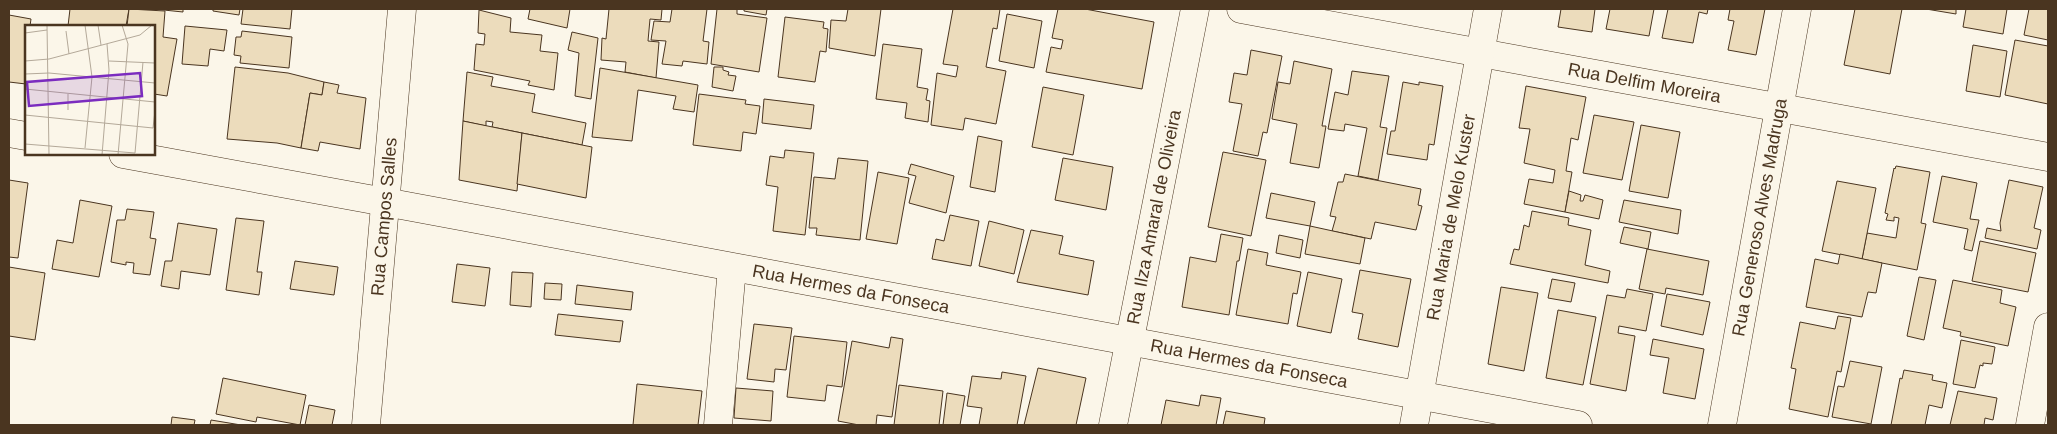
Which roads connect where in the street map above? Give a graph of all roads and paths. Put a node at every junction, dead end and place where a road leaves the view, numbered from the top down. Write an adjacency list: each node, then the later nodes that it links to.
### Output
1 (402, 9): 12 (street, Rua Campos Salles)
2 (1195, 9): 15 (street, Rua Ilza Amaral de Oliveira)
3 (1241, 9): 6 (street, Rua Delfim Moreira)
4 (1488, 9): 6 (street, Rua Maria de Melo Kuster)
5 (1797, 9): 7 (street, Rua Generoso Alves Madruga)
6 (1480, 53): 7 (street, Rua Delfim Moreira); 16 (street, Rua Maria de Melo Kuster)
7 (1779, 108): 11 (street, Rua Delfim Moreira); 22 (street, Rua Generoso Alves Madruga)
8 (9, 132): 9 (street)
9 (25, 136)
10 (128, 155): 12 (street, Rua Hermes da Fonseca)
11 (2048, 157)
12 (385, 202): 13 (street, Rua Hermes da Fonseca); 17 (street, Rua Campos Salles)
13 (732, 268): 15 (street, Rua Hermes da Fonseca); 18 (street)
14 (2048, 327): 23 (street)
15 (1129, 341): 16 (street, Rua Hermes da Fonseca); 19 (street, Rua Ilza Amaral de Oliveira)
16 (1420, 396): 20 (street, Rua Maria de Melo Kuster); 21 (street, Rua Hermes da Fonseca)
17 (366, 425)
18 (718, 425)
19 (1113, 425)
20 (1414, 425)
21 (1578, 425)
22 (1722, 425)
23 (2030, 425)

